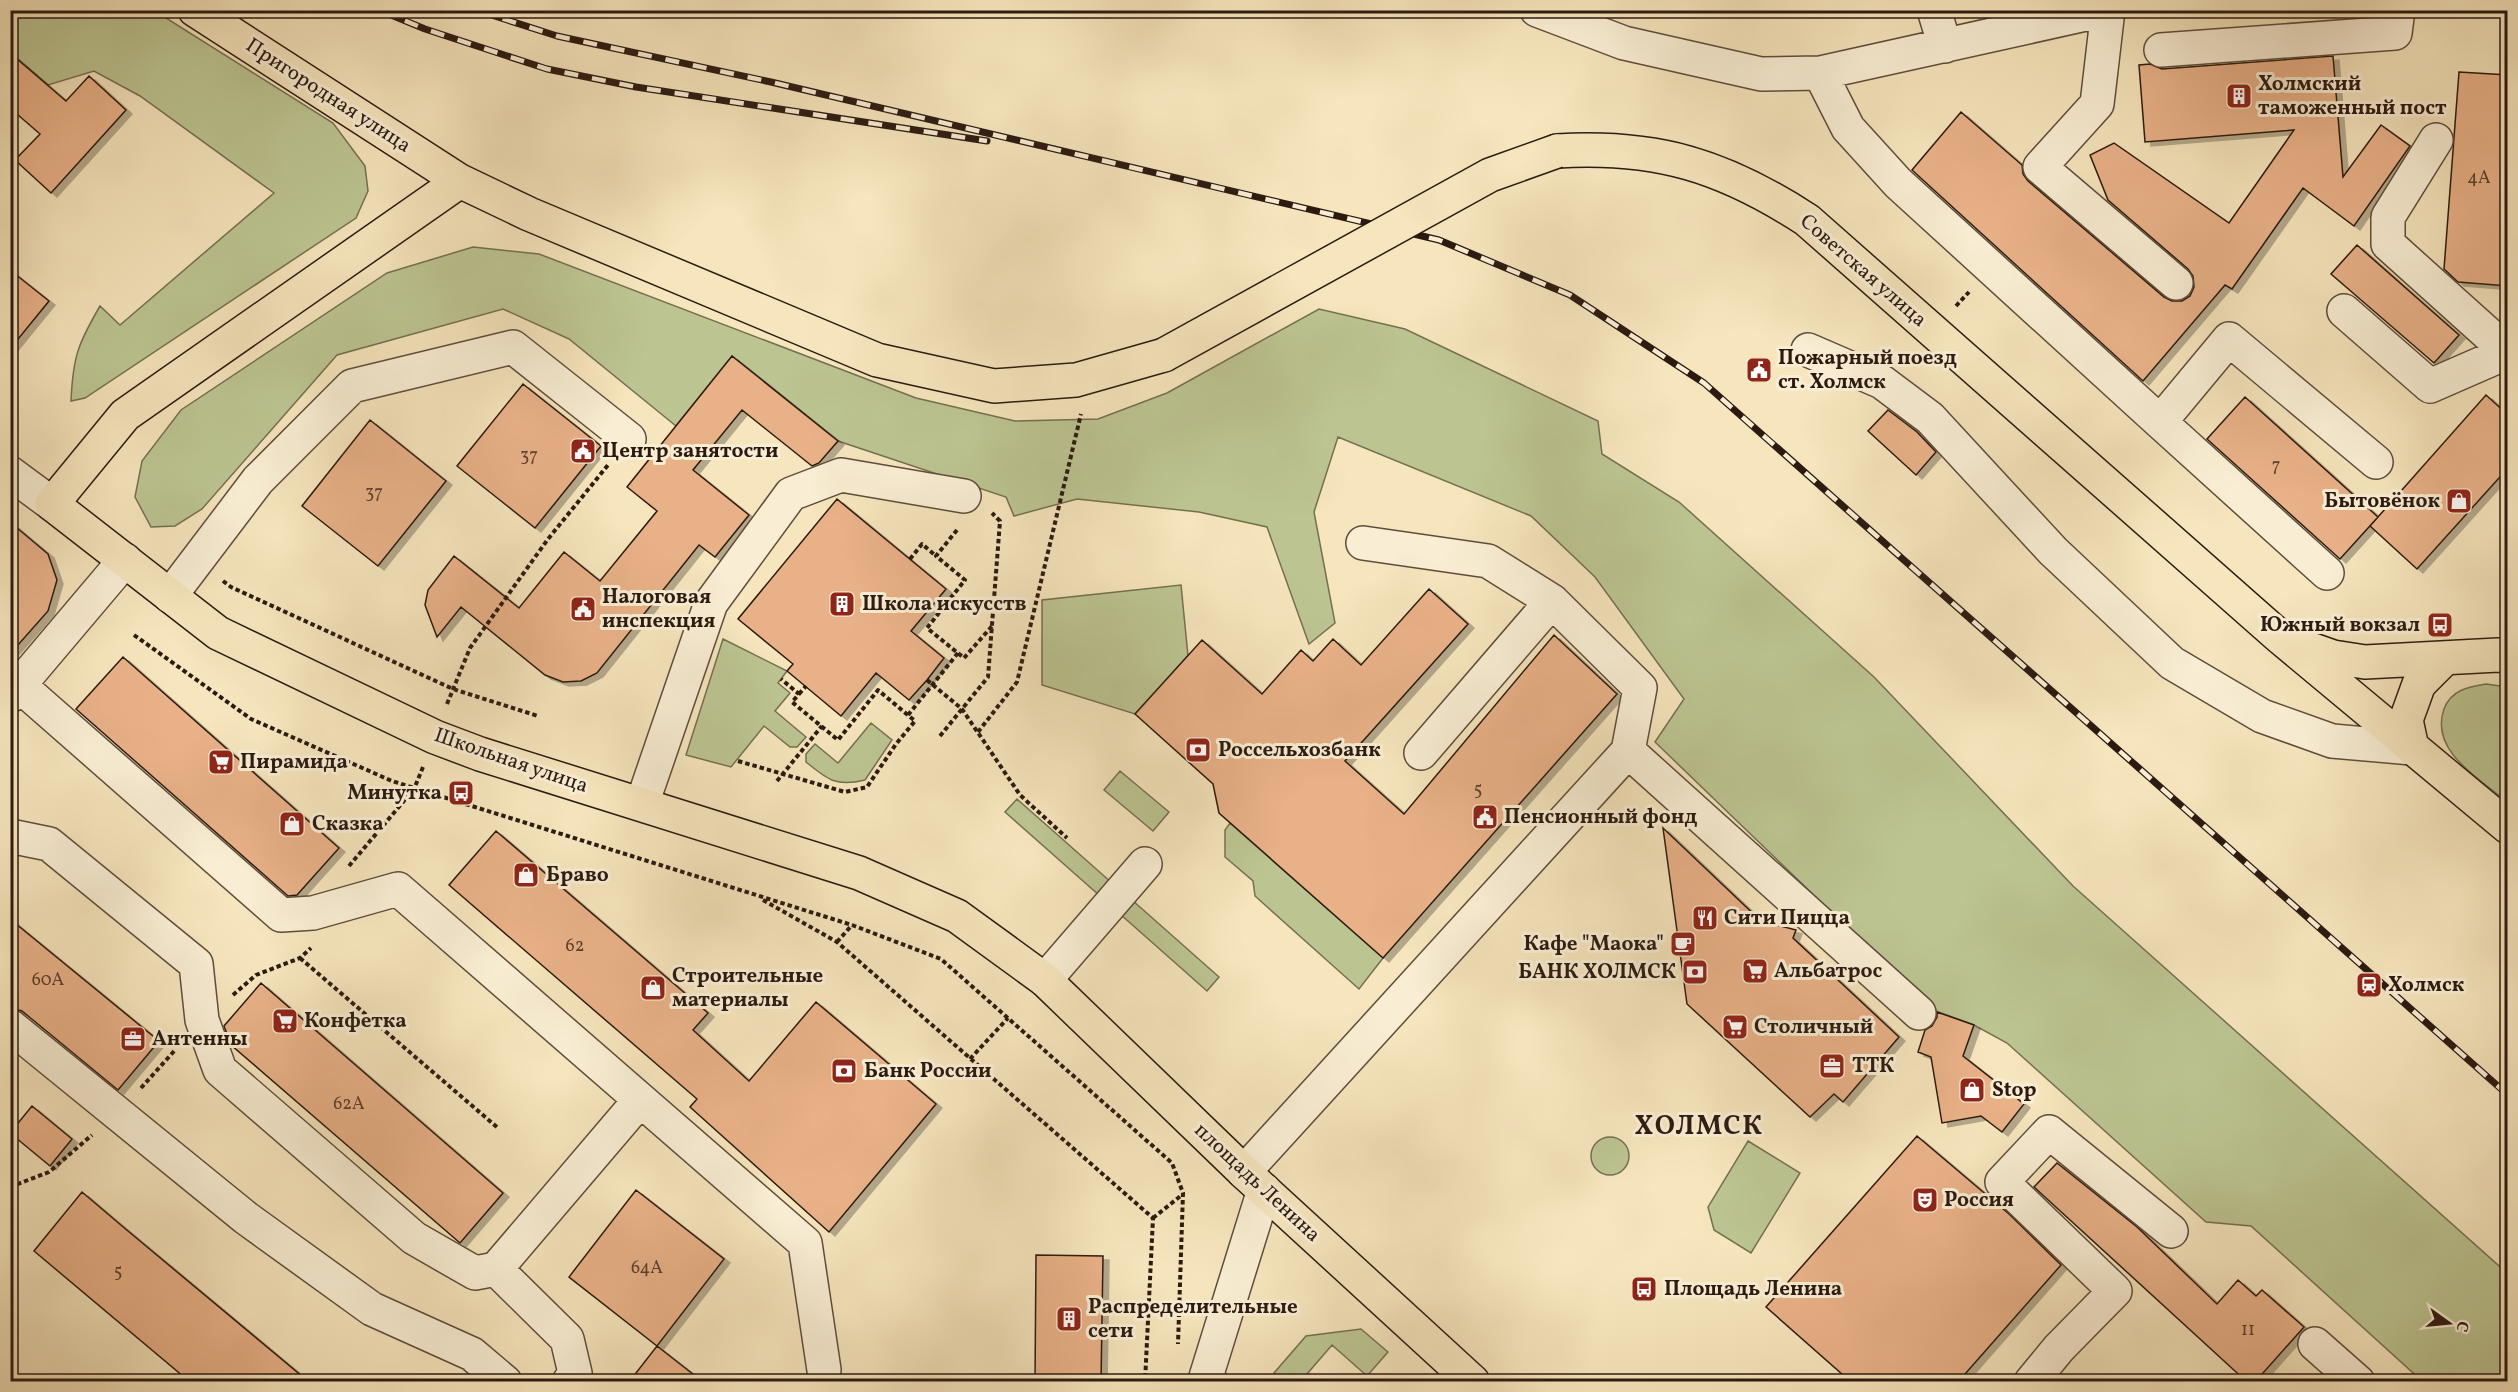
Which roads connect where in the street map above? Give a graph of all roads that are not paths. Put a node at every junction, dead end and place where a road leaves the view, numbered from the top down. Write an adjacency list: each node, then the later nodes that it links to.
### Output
1 (195, 10): 11 (main road, Пригородная улица)
2 (1537, 10): 9 (street)
3 (1934, 10): 7 (street)
4 (2104, 10): 7 (street)
5 (2108, 10): 12 (street)
6 (2398, 10): 8 (street)
7 (1946, 46): 9 (street)
8 (2161, 50)
9 (1820, 73): 17 (street)
10 (2436, 140): 15 (street)
11 (460, 181): 16 (main road, Пригородная улица); 22 (main road)
12 (2176, 283)
13 (2344, 311): 15 (street)
14 (1808, 350): 32 (street)
15 (2508, 352)
16 (1164, 355): 28 (main road, Советская улица, bridge)
17 (2160, 422): 19 (street); 25 (street)
18 (629, 439): 26 (street)
19 (2376, 462)
20 (10, 473): 22 (street, Школьная улица)
21 (976, 502): 35 (street)
22 (52, 504): 24 (main road, Школьная улица)
23 (1363, 543): 27 (street)
24 (125, 560): 26 (main road, Школьная улица); 31 (street)
25 (2327, 573)
26 (170, 596): 35 (main road, Школьная улица)
27 (1552, 601): 33 (street); 34 (street)
28 (2281, 638): 30 (main road, Советская улица); 32 (main road, Советская улица)
29 (2508, 656): 30 (main road, Советская улица)
30 (2445, 658): 32 (main road)
31 (15, 691): 42 (street)
32 (2412, 748): 36 (main road, Советская улица)
33 (1628, 751): 40 (street); 43 (street)
34 (1421, 753)
35 (642, 804): 39 (main road, Школьная улица)
36 (2508, 827)
37 (10, 836): 45 (street)
38 (1145, 864): 39 (street)
39 (1045, 980): 43 (main road, площадь Ленина)
40 (1919, 1013)
41 (10, 1026): 49 (street)
42 (640, 1100): 45 (street); 47 (street)
43 (1254, 1181): 48 (street); 51 (main road, площадь Ленина)
44 (2171, 1231): 52 (street)
45 (496, 1269): 50 (street)
46 (2315, 1344): 53 (street)
47 (825, 1378)
48 (1206, 1380)
49 (505, 1382)
50 (569, 1382)
51 (1473, 1382)
52 (2031, 1382)
53 (2358, 1382)

